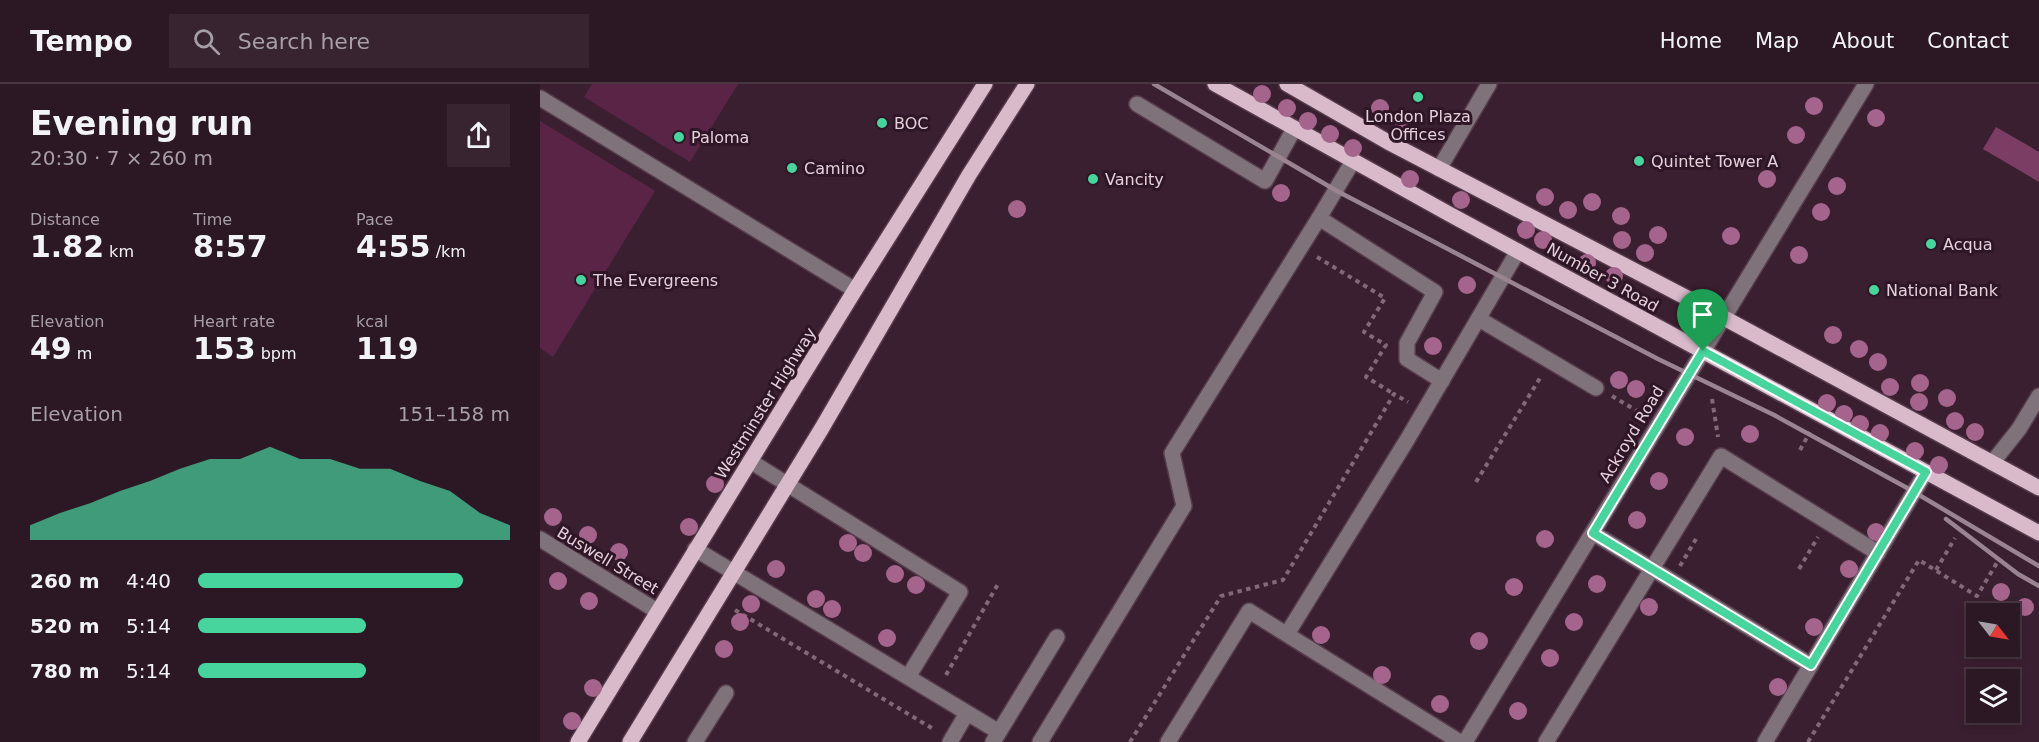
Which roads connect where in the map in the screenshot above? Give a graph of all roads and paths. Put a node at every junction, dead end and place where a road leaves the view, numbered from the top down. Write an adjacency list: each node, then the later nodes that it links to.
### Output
1 (985, 84): 15 (main road, Westminster Highway)
2 (1027, 84): 32 (main road)
3 (1215, 84): 9 (main road, Number 3 Road)
4 (1287, 84): 11 (main road, Number 3 Road)
5 (1489, 84): 11 (street)
6 (1866, 84): 16 (street, Ackroyd Road)
7 (540, 98): 15 (street)
8 (1137, 104): 9 (street)
9 (1294, 129): 10 (main road, Number 3 Road)
10 (1353, 161): 12 (street); 13 (main road, Number 3 Road)
11 (1439, 169): 16 (main road, Number 3 Road)
12 (1319, 218): 19 (street); 63 (street)
13 (1518, 251): 17 (street); 18 (main road, Number 3 Road)
14 (1315, 255): 21 (path)
15 (855, 290): 28 (main road, Westminster Highway)
16 (1724, 318): 18 (street, Ackroyd Road); 29 (main road, Number 3 Road)
17 (1479, 319): 19 (street); 22 (street)
18 (1703, 351): 30 (main road, Number 3 Road); 36 (street, Ackroyd Road)
19 (1442, 381): 51 (street)
20 (1551, 382): 31 (path)
21 (1394, 394): 23 (path); 64 (path)
22 (1601, 394): 25 (path)
23 (1416, 396)
24 (2039, 396): 29 (street)
25 (1637, 411)
26 (1810, 432): 27 (path)
27 (1800, 450)
28 (750, 461): 32 (street); 40 (main road, Westminster Highway)
29 (1992, 463): 33 (main road, Number 3 Road)
30 (1926, 472): 37 (main road, Number 3 Road); 41 (street)
31 (1476, 482)
32 (787, 485): 47 (main road); 54 (street)
33 (2039, 488)
34 (1809, 531): 45 (path)
35 (1700, 532): 44 (path)
36 (1593, 533): 43 (street); 66 (street, Ackroyd Road)
37 (2039, 533)
38 (1955, 538): 46 (path)
39 (540, 539): 50 (street, Buswell Street)
40 (695, 549): 47 (street); 50 (main road, Westminster Highway)
41 (1878, 553): 43 (street); 53 (street)
42 (1998, 561): 46 (path)
43 (1652, 569): 53 (street); 67 (street)
44 (1678, 569)
45 (1799, 569)
46 (1936, 570): 69 (path)
47 (734, 573): 54 (street); 61 (main road)
48 (999, 584): 55 (path)
49 (735, 610): 59 (path)
50 (657, 611): 60 (main road, Westminster Highway)
51 (1287, 634): 65 (street); 66 (street)
52 (1057, 637): 58 (street)
53 (1811, 665): 68 (street)
54 (908, 677): 57 (street)
55 (954, 680)
56 (726, 693): 62 (street)
57 (967, 713): 58 (street); 59 (street)
58 (996, 737)
59 (950, 741)
60 (578, 742)
61 (630, 742)
62 (695, 742)
63 (1040, 742)
64 (1130, 742)
65 (1168, 742)
66 (1463, 742)
67 (1546, 742)
68 (1765, 742)
69 (1808, 742)

